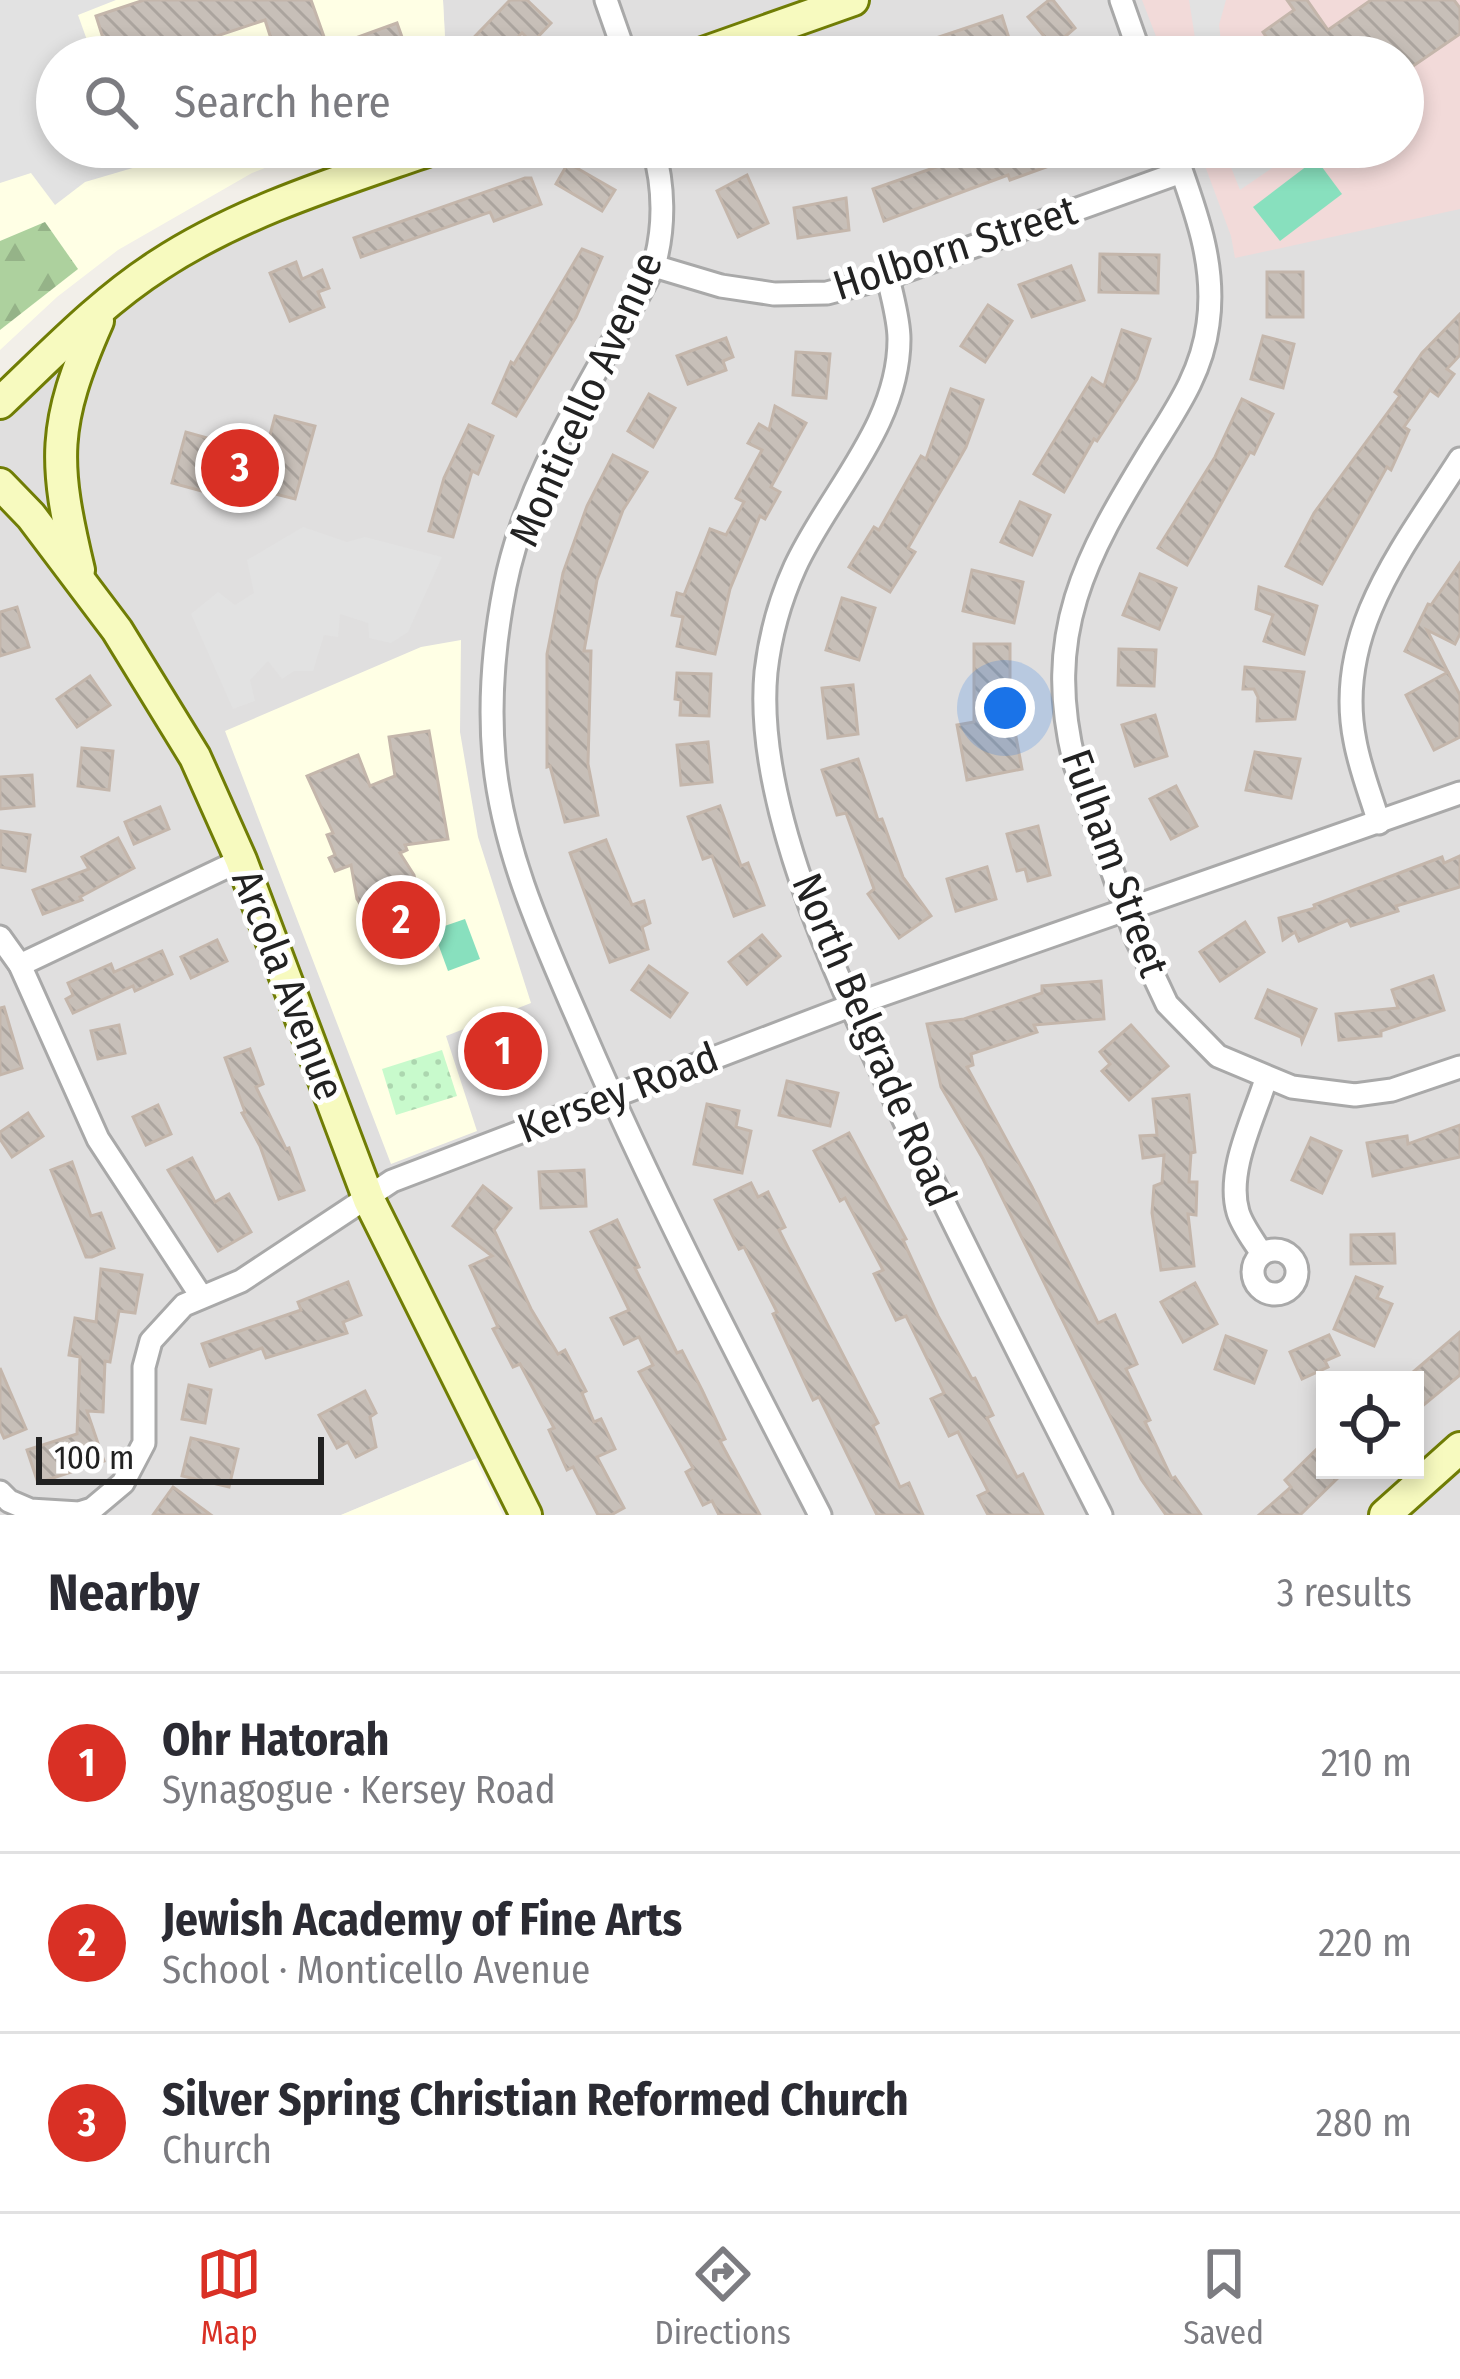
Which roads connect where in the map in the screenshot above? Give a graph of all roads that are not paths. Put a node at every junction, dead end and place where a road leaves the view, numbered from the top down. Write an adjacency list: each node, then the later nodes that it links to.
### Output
1 (606, 0): 4 (street)
2 (854, 0): 5 (street)
3 (1121, 0): 6 (street)
4 (619, 36)
5 (752, 36)
6 (1134, 36)
7 (382, 168): 13 (street)
8 (659, 168): 11 (street, Monticello Avenue)
9 (1180, 168): 10 (street, Fulham Street)
10 (1181, 172): 12 (street, Holborn Street); 21 (street, Fulham Street)
11 (654, 266): 12 (street, Holborn Street); 27 (street, Monticello Avenue)
12 (888, 277): 24 (street, North Belgrade Road)
13 (103, 310): 14 (street); 17 (street)
14 (0, 404)
15 (1460, 459): 19 (street)
16 (0, 484): 17 (street, Arcola Avenue)
17 (82, 583): 20 (street, Arcola Avenue)
18 (1460, 793): 19 (street, Kersey Road)
19 (1379, 823): 21 (street, Kersey Road)
20 (241, 860): 23 (street); 28 (street, Arcola Avenue)
21 (1126, 910): 24 (street, Kersey Road); 26 (street, Fulham Street)
22 (0, 937): 23 (street)
23 (20, 965): 30 (street)
24 (850, 1006): 27 (street, Kersey Road); 35 (street, North Belgrade Road)
25 (1460, 1067): 26 (street, Fulham Street)
26 (1266, 1079): 29 (street)
27 (610, 1095): 28 (street, Kersey Road); 34 (street, Monticello Avenue)
28 (369, 1200): 30 (street, Kersey Road); 33 (street, Arcola Avenue)
29 (1262, 1254)
30 (201, 1296): 32 (street, Kersey Road)
31 (1460, 1448): 36 (street)
32 (0, 1492)
33 (526, 1515)
34 (820, 1515)
35 (1101, 1515)
36 (1385, 1515)

